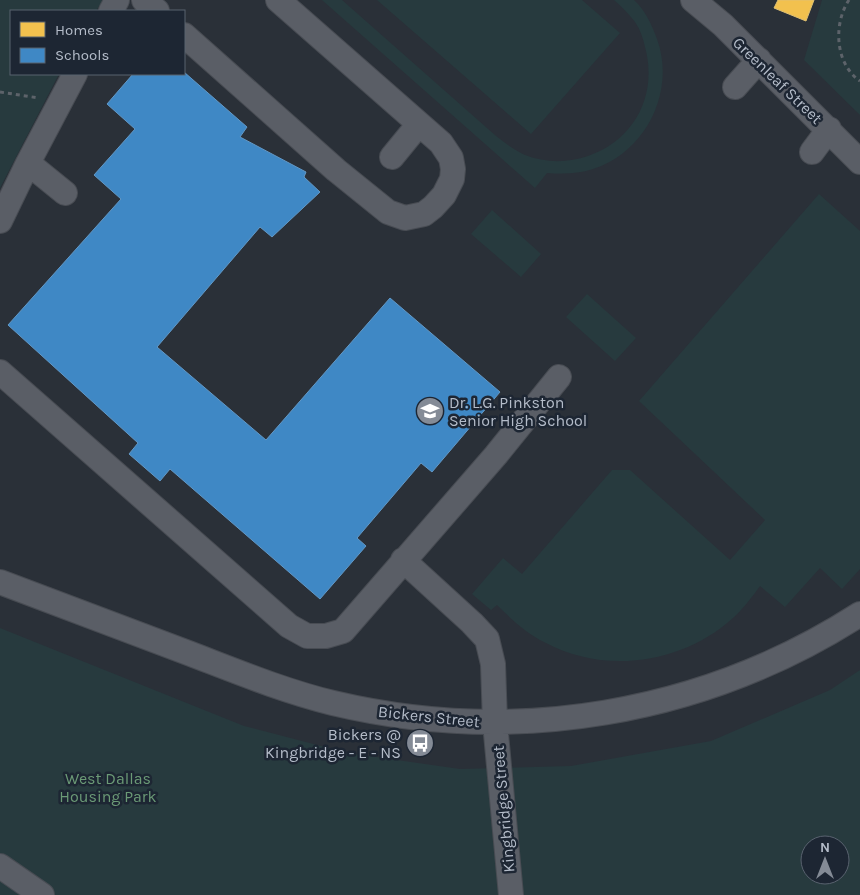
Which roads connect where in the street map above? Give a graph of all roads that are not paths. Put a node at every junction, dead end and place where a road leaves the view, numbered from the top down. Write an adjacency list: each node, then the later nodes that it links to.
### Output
1 (144, 0): 4 (street)
2 (278, 0): 9 (street)
3 (693, 0): 6 (street, Greenleaf Street)
4 (156, 10)
5 (185, 36): 9 (street)
6 (759, 60): 8 (street); 10 (street, Greenleaf Street)
7 (74, 75): 14 (street)
8 (736, 87)
9 (419, 124): 12 (street)
10 (829, 129): 11 (street); 13 (street, Greenleaf Street)
11 (812, 152)
12 (392, 157)
13 (860, 162)
14 (28, 163): 15 (street); 16 (street)
15 (65, 193)
16 (0, 221)
17 (0, 372): 19 (street)
18 (559, 377): 19 (street)
19 (403, 560): 22 (street, Kingbridge Street)
20 (0, 582): 22 (street, Bickers Street)
21 (860, 614): 22 (street, Bickers Street)
22 (496, 723): 25 (street, Kingbridge Street)
23 (0, 866): 24 (street)
24 (42, 895)
25 (511, 895)

